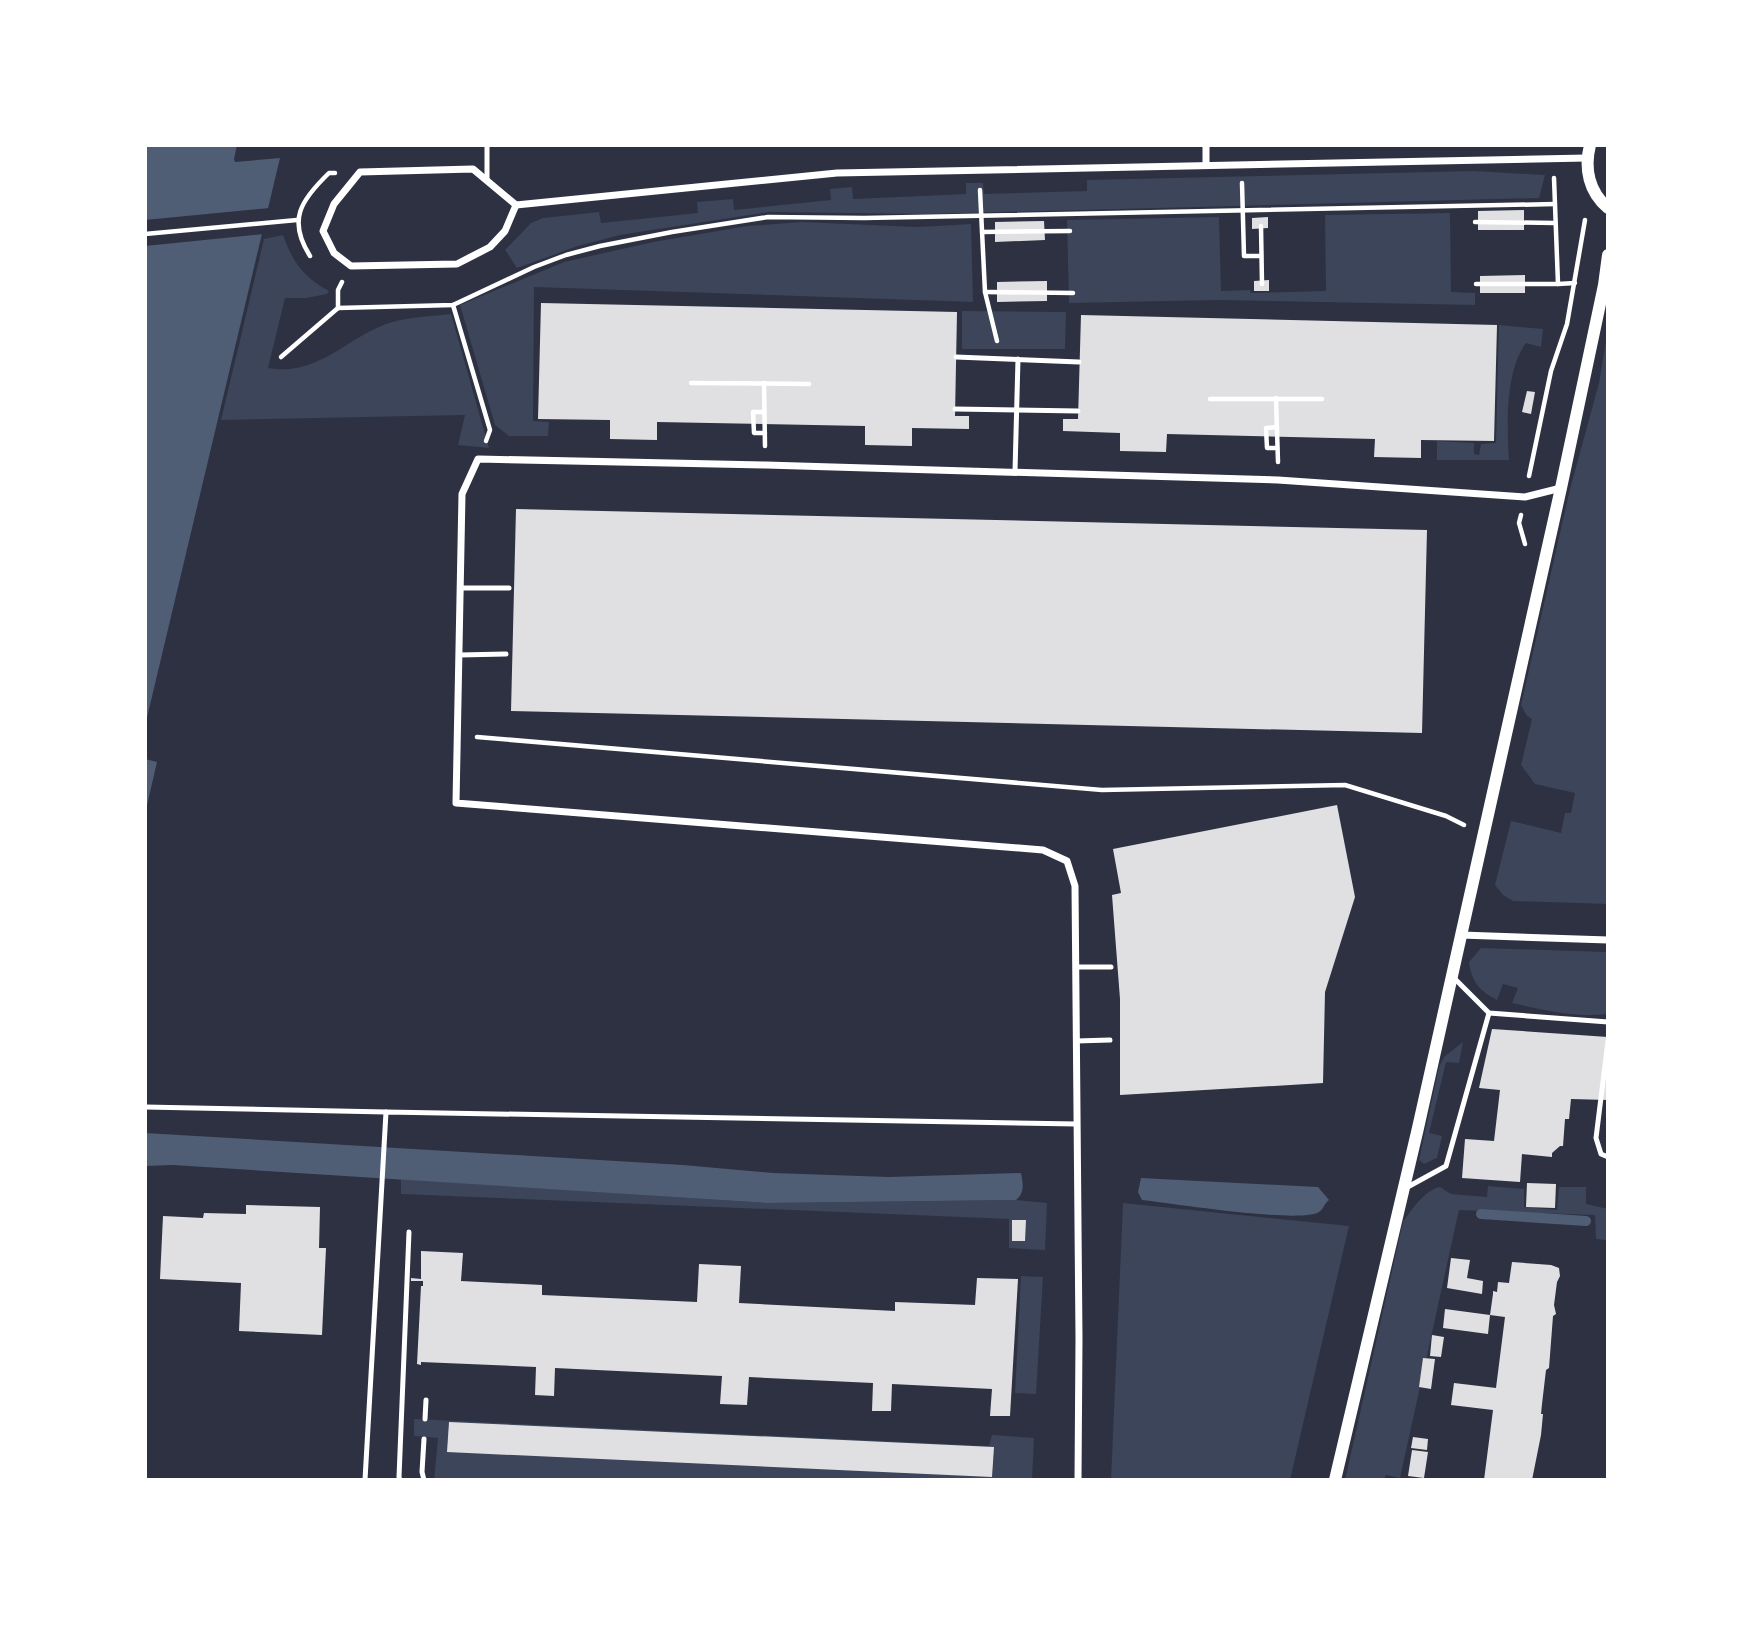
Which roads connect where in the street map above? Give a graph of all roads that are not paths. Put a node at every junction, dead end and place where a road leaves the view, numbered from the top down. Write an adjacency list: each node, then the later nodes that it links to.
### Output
1 (487, 145): 5 (lane)
2 (1206, 145): 4 (street)
3 (1589, 151): 4 (street); 7 (street)
4 (1206, 165): 6 (street)
5 (486, 180): 6 (street); 6 (street)
6 (516, 205)
7 (1608, 208)
8 (1608, 255): 16 (street)
9 (956, 357): 10 (lane)
10 (1018, 359): 11 (lane); 13 (lane)
11 (1079, 362)
12 (955, 409): 13 (lane)
13 (1017, 410): 14 (lane); 15 (lane)
14 (1078, 411)
15 (1015, 471): 16 (street); 17 (street)
16 (1561, 488): 21 (street)
17 (461, 588): 18 (lane); 20 (street)
18 (509, 588)
19 (506, 654): 20 (lane)
20 (459, 655): 23 (street)
21 (1461, 935): 22 (street); 25 (street)
22 (1608, 940)
23 (1076, 967): 24 (lane); 29 (street)
24 (1111, 967)
25 (1452, 976): 26 (lane); 35 (street)
26 (1489, 1013): 27 (lane); 35 (lane)
27 (1608, 1022)
28 (1110, 1040): 29 (lane)
29 (1076, 1041): 33 (street)
30 (1608, 1041): 34 (lane)
31 (145, 1107): 32 (lane)
32 (386, 1112): 33 (lane); 40 (lane)
33 (1077, 1124): 43 (street)
34 (1608, 1157)
35 (1404, 1189): 44 (street)
36 (409, 1232): 41 (lane)
37 (426, 1400): 38 (lane)
38 (425, 1419)
39 (424, 1438): 42 (lane)
40 (365, 1480)
41 (400, 1480)
42 (424, 1480)
43 (1078, 1480)
44 (1335, 1480)

